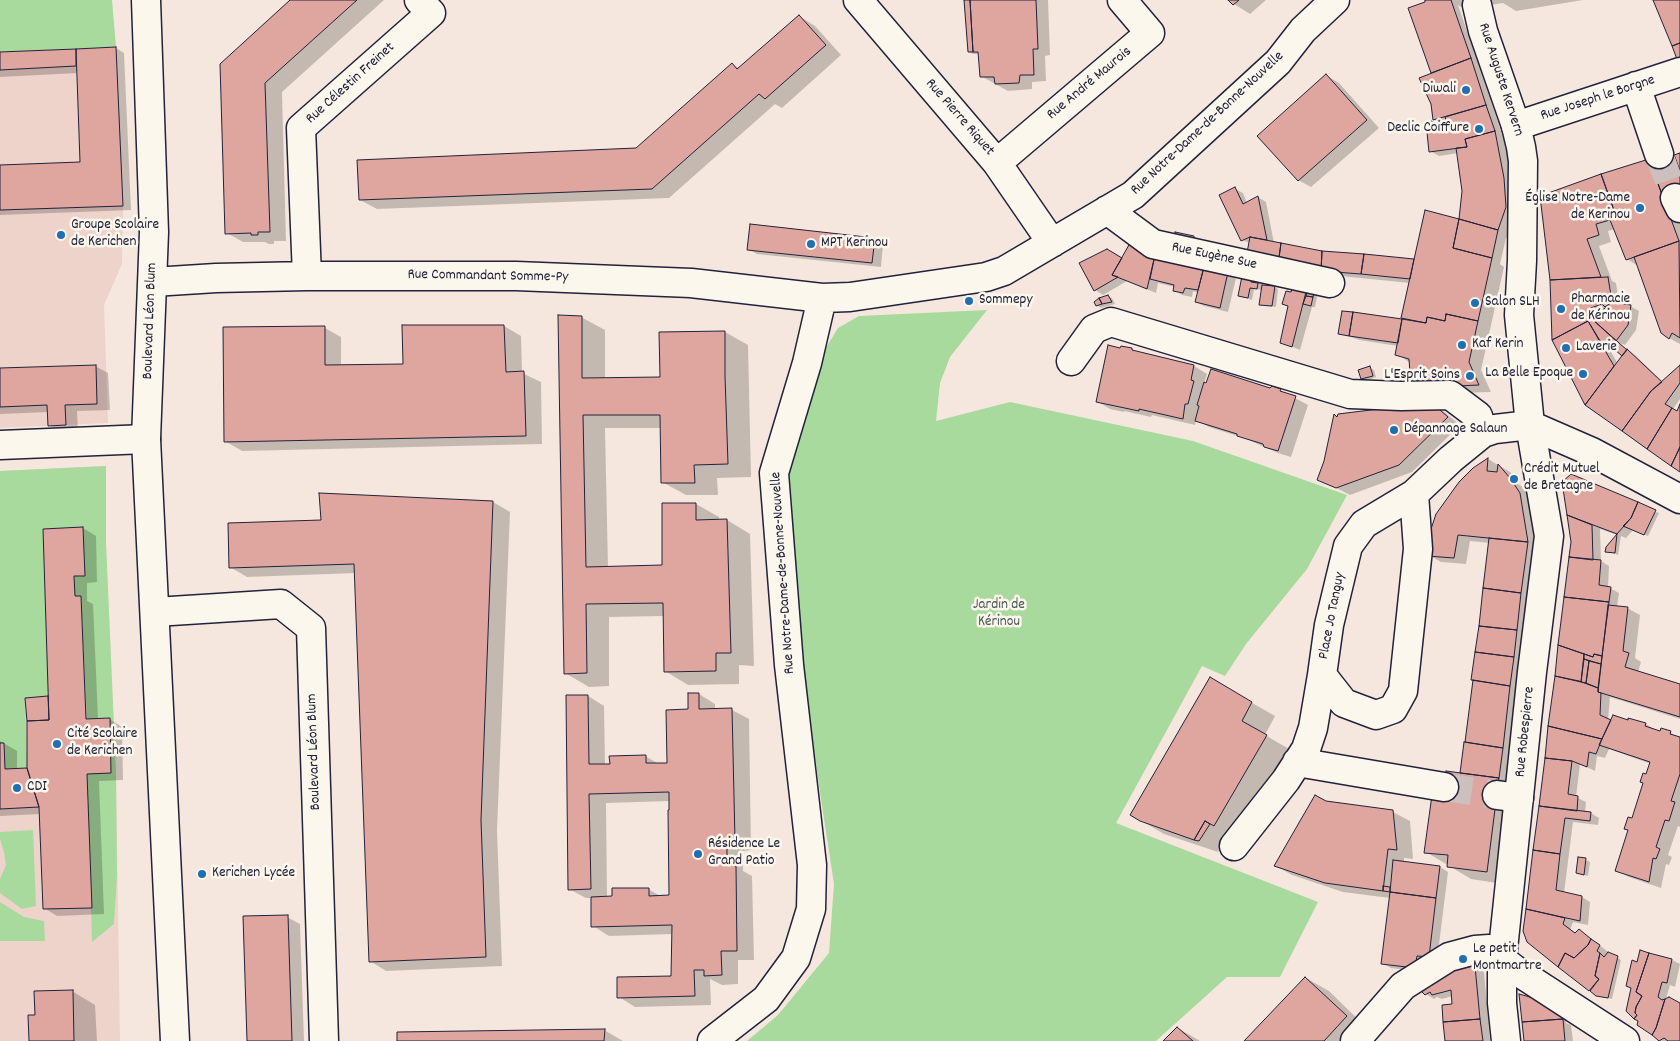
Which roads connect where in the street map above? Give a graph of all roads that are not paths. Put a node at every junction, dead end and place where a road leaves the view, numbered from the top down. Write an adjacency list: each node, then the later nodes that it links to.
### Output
1 (146, 0): 15 (street, Boulevard Léon Blum)
2 (419, 0): 14 (street, Rue Célestin Freinet)
3 (858, 0): 11 (street, Rue Pierre Riquet)
4 (1122, 0): 11 (street, Rue André Maurois)
5 (1335, 0): 12 (street, Rue Notre-Dame-de-Bonne-Nouvelle)
6 (1476, 5): 9 (street, Rue Auguste Kervern)
7 (1680, 72): 8 (street, Rue Joseph le Borgne)
8 (1636, 86): 9 (street, Rue Joseph le Borgne); 10 (street)
9 (1516, 126): 19 (street, Rue Auguste Kervern)
10 (1659, 154)
11 (997, 163): 13 (street, Rue Pierre Riquet)
12 (1107, 210): 13 (street, Rue Notre-Dame-de-Bonne-Nouvelle); 16 (street, Rue Eugène Sue)
13 (1052, 243): 17 (street, Rue Notre-Dame-de-Bonne-Nouvelle)
14 (307, 276): 15 (street, Rue Commandant Somme-Py); 17 (street, Rue Commandant Somme-Py)
15 (153, 282): 21 (street, Boulevard Léon Blum)
16 (1330, 283)
17 (822, 298): 33 (street, Rue Notre-Dame-de-Bonne-Nouvelle)
18 (1072, 361): 20 (street)
19 (1530, 425): 20 (street, Place Jo Tanguy); 24 (street); 30 (street, Rue Robespierre)
20 (1484, 433): 23 (street, Place Jo Tanguy)
21 (146, 439): 22 (street); 25 (street, Boulevard Léon Blum)
22 (0, 445)
23 (1414, 494): 26 (street, Place Jo Tanguy); 26 (street, Place Jo Tanguy)
24 (1680, 499)
25 (155, 612): 31 (street, Boulevard Léon Blum); 32 (street, Boulevard Léon Blum)
26 (1322, 675): 27 (street)
27 (1297, 762): 28 (street); 29 (street)
28 (1444, 787)
29 (1234, 846)
30 (1502, 960): 34 (street); 35 (street, Rue Robespierre); 36 (street)
31 (175, 1041)
32 (324, 1041)
33 (712, 1041)
34 (1355, 1041)
35 (1506, 1041)
36 (1625, 1041)

